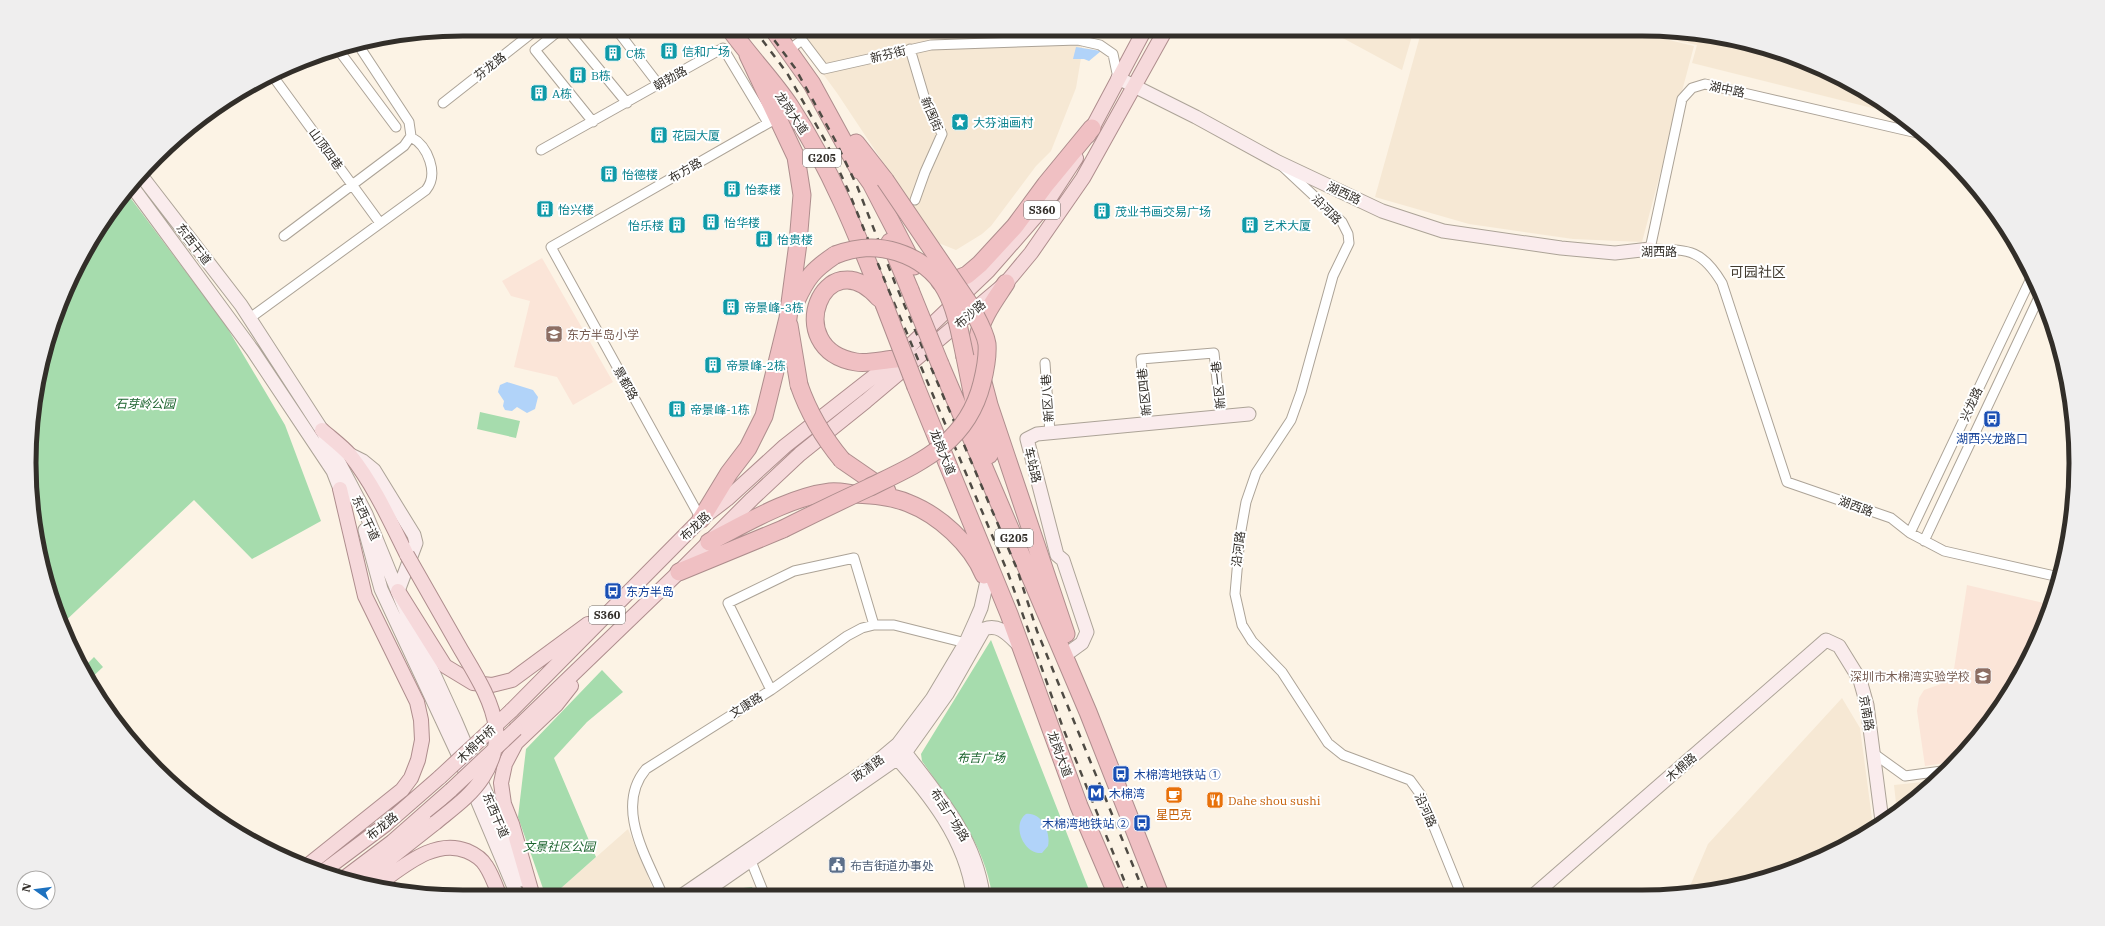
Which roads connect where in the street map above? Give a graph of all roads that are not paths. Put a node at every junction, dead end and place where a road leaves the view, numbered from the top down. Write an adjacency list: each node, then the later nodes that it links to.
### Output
1 (528, 36): 19 (street, 芬龙路)
2 (552, 36): 22 (street)
3 (572, 36): 20 (street)
4 (621, 36): 16 (street)
5 (735, 36): 13 (highway, 龙岗大道 / G205)
6 (778, 36): 11 (highway, G205)
7 (1141, 36): 14 (main road, 布沙路 / S360)
8 (1162, 36): 17 (main road, 布沙路 / S360)
9 (361, 49): 26 (street)
10 (910, 49): 11 (street, 新芬街); 14 (street, 新芬街); 33 (street, 新围街)
11 (789, 50): 18 (highway, G205)
12 (342, 54): 23 (street)
13 (748, 54): 21 (highway); 41 (highway, 龙岗大道 / G205)
14 (1118, 78): 17 (street, 湖西路); 24 (main road, 布沙路 / S360)
15 (275, 79): 31 (street, 山顶四巷)
16 (659, 85): 20 (street, 朝勃路); 21 (street, 朝勃路)
17 (1135, 87): 29 (street, 湖西路); 39 (main road, 布沙路 / S360)
18 (816, 92): 28 (highway, G205); 63 (highway, bridge)
19 (443, 103)
20 (627, 103): 22 (street, 朝勃路)
21 (773, 121): 36 (street, 布方路); 43 (highway)
22 (592, 122): 27 (street, 朝勃路)
23 (396, 127)
24 (1092, 128): 28 (highway); 44 (main road, 布沙路 / S360)
25 (1911, 132): 37 (street, 湖中路)
26 (411, 137): 31 (street); 34 (street)
27 (540, 150)
28 (854, 159): 77 (highway, G205, bridge)
29 (1278, 162): 37 (street, 湖西路); 105 (street, 沿河路)
30 (144, 179): 42 (street, 东西干道)
31 (353, 185): 34 (street, 山顶四巷); 35 (street)
32 (135, 190): 54 (street, 东西干道)
33 (915, 200)
34 (380, 223): 42 (street)
35 (284, 236)
36 (551, 247): 58 (street, 景都路)
37 (1650, 249): 60 (street, 湖西路)
38 (2028, 282): 60 (street, 兴龙路)
39 (1006, 283): 62 (main road, 布沙路 / S360); 74 (highway)
40 (2037, 302): 61 (street, 兴龙路)
41 (884, 304): 44 (highway); 68 (highway, 龙岗大道 / G205, bridge)
42 (250, 318): 50 (street, 东西干道)
43 (788, 318): 56 (highway, bridge); 58 (highway); 74 (highway, bridge)
44 (896, 359): 58 (main road, 布龙路 / S360)
45 (1141, 359): 48 (street, 新区一巷); 49 (street, 新区四巷)
46 (1045, 363): 51 (street, 新区八巷)
47 (1249, 414): 48 (street, 车站路)
48 (1221, 417): 49 (street, 车站路)
49 (1147, 424): 51 (street, 车站路)
50 (322, 430): 52 (main road); 57 (street, 东西干道)
51 (1050, 433): 74 (street, 车站路)
52 (349, 454): 53 (street); 55 (main road)
53 (380, 482): 55 (street); 66 (street)
54 (340, 489): 57 (street, 东西干道); 59 (main road)
55 (381, 503): 89 (main road, bridge)
56 (908, 503): 62 (highway); 65 (highway)
57 (364, 516): 59 (street); 66 (street, 东西干道); 93 (street, 东西干道)
58 (701, 518): 67 (main road, 布龙路 / S360)
59 (348, 524): 86 (main road)
60 (1910, 533): 61 (street, 湖西路)
61 (1924, 541): 64 (street, 湖西路)
62 (709, 542): 63 (main road, 布龙路 / S360)
63 (679, 572): 73 (main road, 布龙路 / S360)
64 (2053, 576)
65 (987, 581): 68 (highway); 71 (street, 政清路)
66 (398, 591): 67 (main road); 94 (street, 东西干道)
67 (624, 598): 76 (main road, 布龙路 / S360)
68 (1009, 614): 72 (highway, 龙岗大道 / G205)
69 (874, 625): 71 (street, 文康路); 75 (street, 文康路); 75 (street)
70 (1826, 640): 80 (street, 京南路); 106 (street, 木棉路)
71 (970, 644): 72 (street, 政清路); 79 (street, 政清路)
72 (1020, 646): 102 (highway, 龙岗大道 / G205)
73 (599, 650): 78 (main road, 布龙路 / S360); 95 (main road)
74 (1071, 651): 77 (highway)
75 (771, 690): 96 (street, 文康路)
76 (511, 711): 82 (main road, 木棉中桥 / S360, bridge)
77 (1088, 712): 90 (highway, G205)
78 (516, 728): 83 (main road, 木棉中桥 / S360, bridge)
79 (898, 752): 85 (street, 政清路); 100 (street, 布吉广场路); 101 (street, 布吉广场路)
80 (1873, 753): 81 (street); 84 (street, 京南路)
81 (1937, 772)
82 (440, 777): 87 (main road, 布龙路 / S360)
83 (451, 790): 88 (main road, 布龙路 / S360)
84 (1881, 816)
85 (749, 856): 97 (street, 政清路); 98 (street, 政清路); 99 (street)
86 (312, 862)
87 (328, 868)
88 (349, 874)
89 (364, 878)
90 (1154, 878): 103 (highway, G205); 104 (main road)
91 (381, 882): 92 (main road)
92 (497, 890)
93 (515, 890)
94 (527, 890)
95 (531, 890)
96 (661, 890)
97 (691, 890)
98 (706, 890)
99 (763, 890)
100 (972, 890)
101 (982, 890)
102 (1115, 890)
103 (1158, 890)
104 (1162, 890)
105 (1459, 890)
106 (1540, 890)

